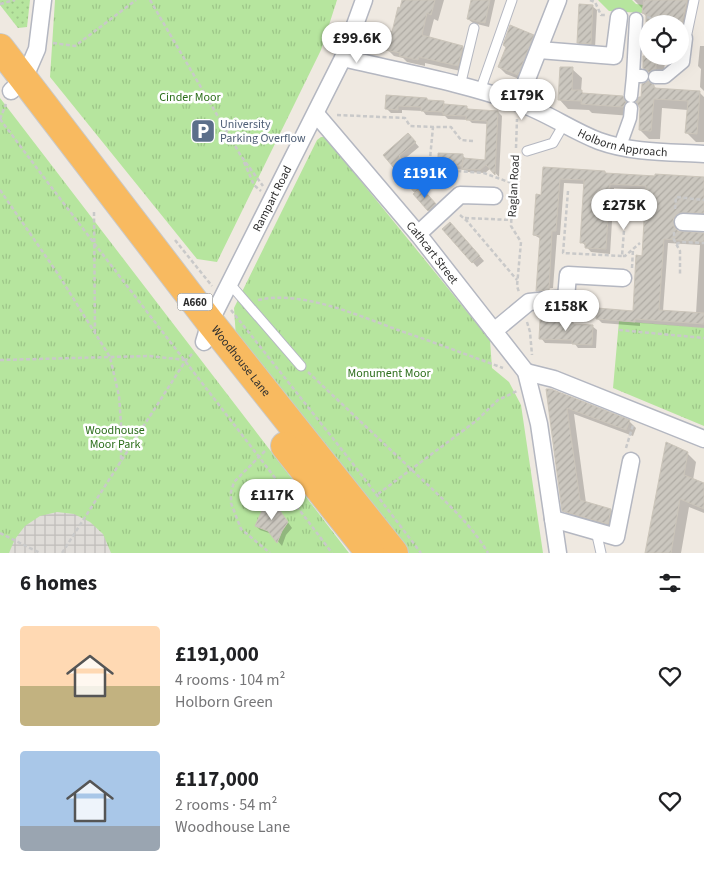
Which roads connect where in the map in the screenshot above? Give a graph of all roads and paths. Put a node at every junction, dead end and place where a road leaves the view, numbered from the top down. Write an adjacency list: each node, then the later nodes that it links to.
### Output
1 (15, 0): 9 (path)
2 (43, 0): 14 (street)
3 (136, 0): 14 (path)
4 (150, 0): 32 (path)
5 (364, 0): 17 (street, Rampart Road)
6 (512, 0): 22 (lane)
7 (558, 0): 16 (street)
8 (694, 0): 12 (lane)
9 (0, 4)
10 (618, 17): 16 (street)
11 (636, 19): 19 (street)
12 (689, 24)
13 (474, 28): 21 (lane)
14 (38, 42): 20 (street)
15 (0, 48): 20 (highway, Woodhouse Lane / A660)
16 (539, 50): 23 (street)
17 (343, 58): 21 (street, Holborn Approach); 24 (street, Rampart Road)
18 (679, 65): 19 (street)
19 (643, 76): 29 (street)
20 (12, 82): 56 (highway, Woodhouse Lane / A660)
21 (460, 86): 22 (street, Holborn Approach)
22 (480, 91): 23 (street, Holborn Approach)
23 (518, 102): 26 (street, Holborn Approach); 33 (path, Raglan Road)
24 (316, 114): 27 (path); 37 (street, Rampart Road); 45 (street, Cathcart Street)
25 (0, 119): 48 (path)
26 (564, 124): 29 (street, Holborn Approach); 30 (lane)
27 (433, 127): 28 (path); 33 (path)
28 (473, 141)
29 (620, 146): 31 (street, Holborn Approach)
30 (527, 151)
31 (704, 154)
32 (241, 156): 37 (path); 37 (path)
33 (514, 184): 42 (path, Raglan Road)
34 (0, 190): 59 (path)
35 (568, 191): 50 (path)
36 (494, 196): 38 (street)
37 (272, 200): 53 (street, Rampart Road)
38 (449, 204): 40 (path); 45 (street)
39 (94, 212): 48 (path)
40 (463, 218): 42 (path); 52 (path)
41 (625, 218): 50 (path)
42 (512, 220): 52 (path, Raglan Road)
43 (683, 222): 44 (street)
44 (704, 224)
45 (418, 234): 58 (street, Cathcart Street)
46 (640, 243): 50 (path)
47 (704, 243): 49 (path)
48 (94, 244): 56 (path); 59 (path)
49 (676, 244)
50 (622, 256)
51 (623, 278): 55 (street)
52 (518, 281): 55 (path, Raglan Road)
53 (230, 284): 54 (lane); 56 (street, Rampart Road)
54 (245, 301): 56 (path); 63 (lane); 64 (path)
55 (522, 308): 58 (street); 64 (path, Raglan Road)
56 (211, 327): 61 (path); 66 (highway, Woodhouse Lane / A660); 68 (path); 70 (path); 72 (path); 81 (highway, Woodhouse Lane / A660)
57 (619, 330): 60 (path)
58 (494, 331): 64 (street, Cathcart Street)
59 (95, 333): 61 (path)
60 (704, 338)
61 (110, 357): 62 (path); 70 (path)
62 (0, 360)
63 (301, 366): 71 (path)
64 (530, 377): 65 (street); 71 (path); 73 (street)
65 (636, 411): 67 (street); 69 (path)
66 (280, 439): 68 (path); 80 (highway, Woodhouse Lane / A660)
67 (704, 439)
68 (259, 456): 78 (path); 79 (path)
69 (631, 461): 74 (street)
70 (121, 462): 77 (path)
71 (411, 469): 72 (path); 83 (path)
72 (377, 495): 82 (path)
73 (553, 519): 74 (street); 84 (street)
74 (596, 532): 85 (lane)
75 (0, 533): 76 (path)
76 (40, 553)
77 (62, 553)
78 (270, 553)
79 (332, 553)
80 (370, 553)
81 (394, 553)
82 (422, 553)
83 (488, 553)
84 (558, 553)
85 (601, 553)

